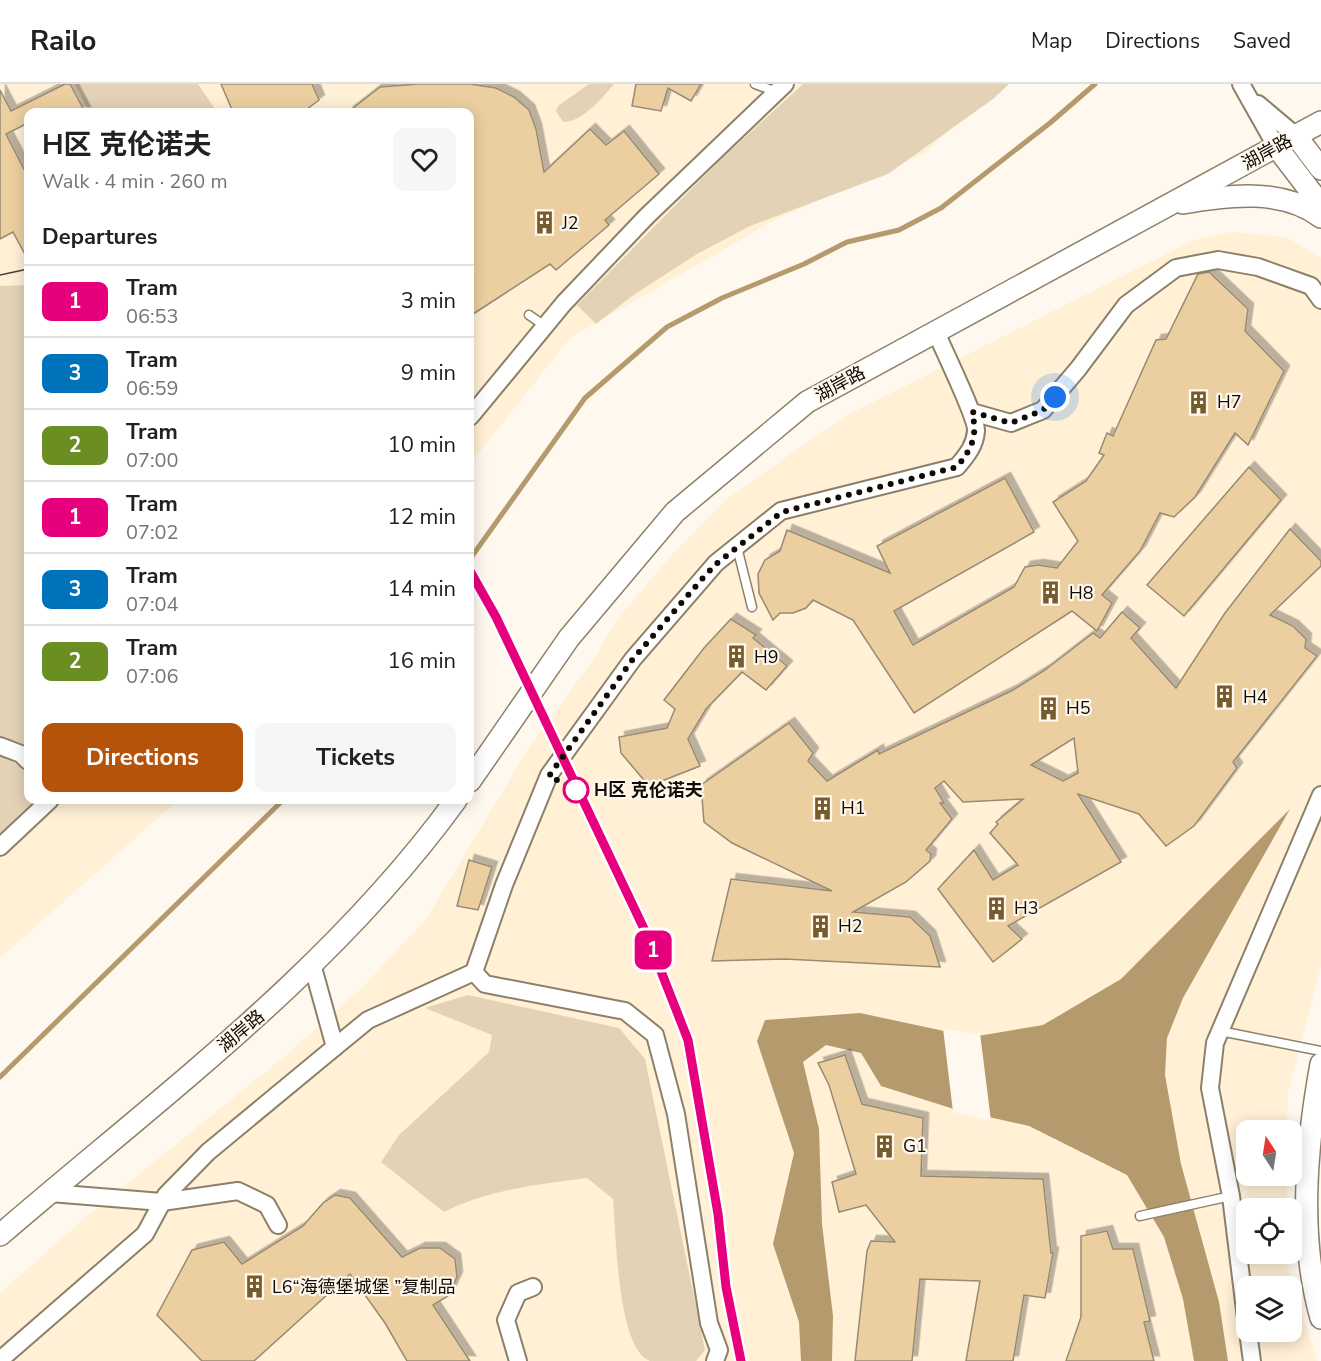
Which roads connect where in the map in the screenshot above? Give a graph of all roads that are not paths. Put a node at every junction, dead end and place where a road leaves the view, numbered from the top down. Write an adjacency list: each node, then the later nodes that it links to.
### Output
1 (755, 84): 2 (lane)
2 (781, 88): 13 (street)
3 (1246, 91): 5 (street); 6 (street)
4 (1321, 122): 5 (street, 湖岸路)
5 (1296, 136): 6 (street, 湖岸路); 7 (street)
6 (1276, 146): 8 (street); 9 (street, 湖岸路)
7 (1321, 169)
8 (1321, 205)
9 (1168, 206): 10 (street); 14 (street, 湖岸路)
10 (1321, 217)
11 (1321, 300): 16 (street)
12 (529, 315): 13 (lane)
13 (545, 326): 15 (street)
14 (936, 332): 16 (street); 21 (street, 湖岸路)
15 (474, 412)
16 (972, 412): 17 (street)
17 (737, 548): 18 (lane); 27 (street)
18 (752, 607)
19 (0, 746): 20 (street)
20 (24, 757)
21 (474, 775)
22 (1321, 795): 28 (street)
23 (46, 804): 25 (street)
24 (453, 804): 26 (street, 湖岸路)
25 (0, 847)
26 (312, 964): 29 (street); 32 (street, 湖岸路)
27 (474, 972): 29 (street); 44 (street)
28 (1219, 1031): 30 (lane); 33 (street)
29 (335, 1047): 34 (street)
30 (1321, 1052)
31 (1321, 1064): 40 (street)
32 (50, 1193): 34 (street); 37 (street, 湖岸路)
33 (1231, 1196): 35 (lane); 38 (street)
34 (162, 1202): 36 (street); 42 (street)
35 (1140, 1216)
36 (278, 1225)
37 (0, 1235)
38 (1241, 1276)
39 (533, 1287): 43 (street)
40 (1321, 1318)
41 (1249, 1342): 45 (street)
42 (0, 1360)
43 (518, 1361)
44 (715, 1361)
45 (1252, 1361)

